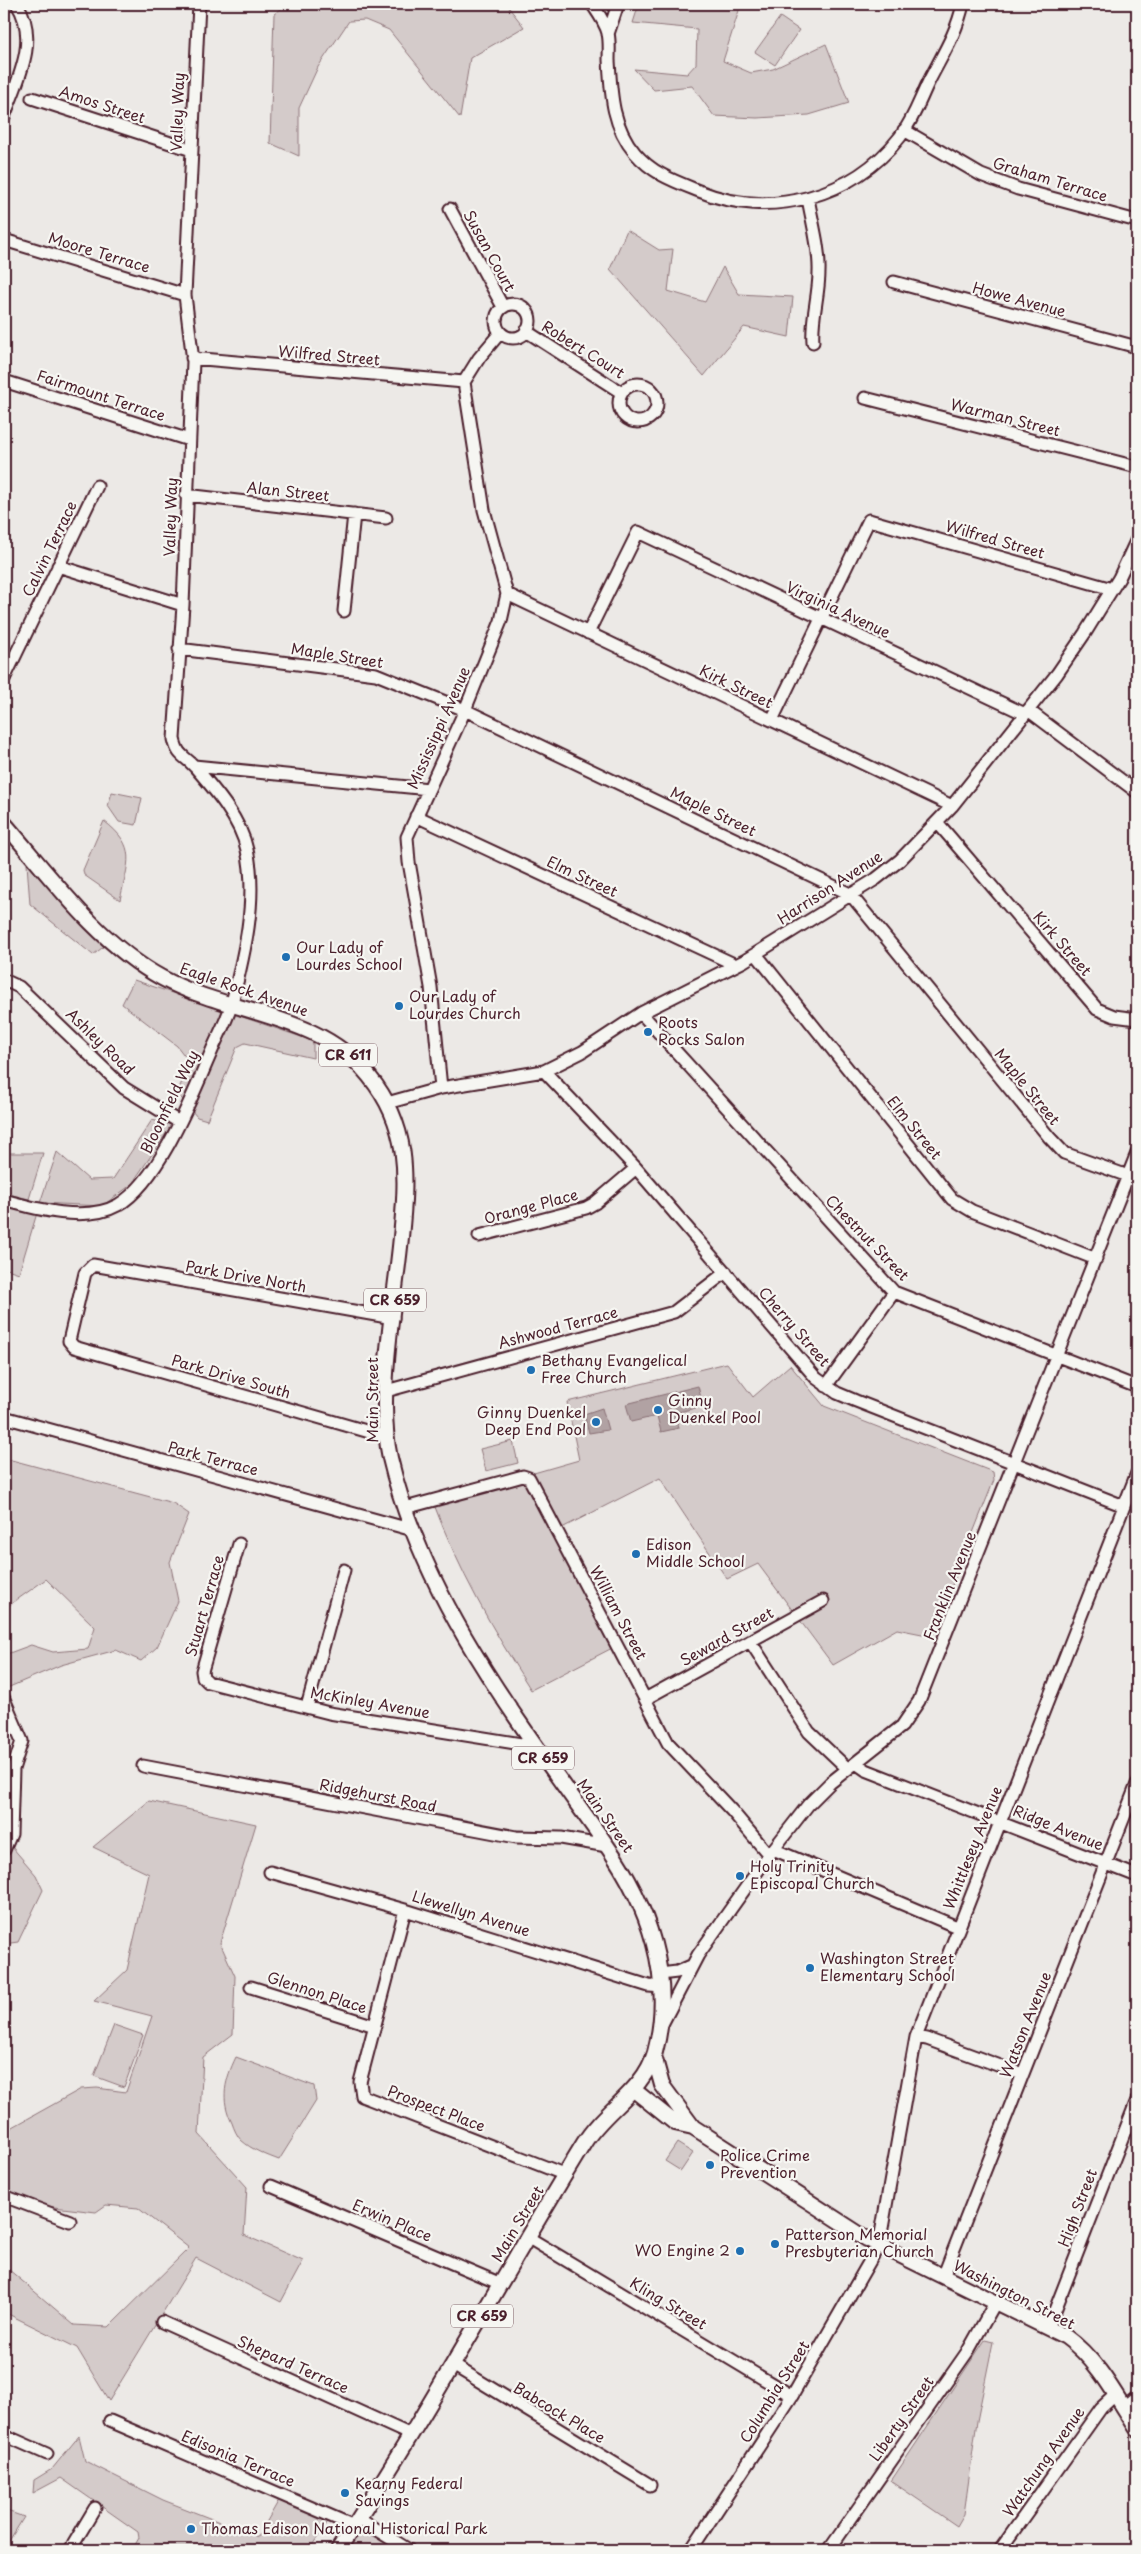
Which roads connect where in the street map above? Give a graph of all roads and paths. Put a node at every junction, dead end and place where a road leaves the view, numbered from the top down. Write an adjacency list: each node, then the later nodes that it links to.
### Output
1 (17, 4): 8 (street)
2 (199, 4): 10 (street, Valley Way)
3 (592, 4): 6 (street)
4 (618, 4): 6 (street)
5 (963, 4): 9 (street)
6 (608, 34): 11 (street)
7 (32, 98): 10 (street, Amos Street)
8 (5, 112)
9 (904, 130): 11 (street); 13 (street, Graham Terrace)
10 (192, 150): 16 (street, Valley Way)
11 (808, 198): 20 (street)
12 (450, 209): 17 (street, Susan Court)
13 (1137, 221)
14 (4, 240): 16 (street, Moore Terrace)
15 (894, 282): 21 (street, Howe Avenue)
16 (185, 294): 22 (street, Valley Way)
17 (503, 308): 18 (street); 19 (street, Susan Court)
18 (526, 332): 19 (street, Robert Court); 25 (street, Robert Court)
19 (500, 333): 24 (street)
20 (813, 342)
21 (1137, 347)
22 (192, 358): 24 (street, Wilfred Street); 27 (street, Valley Way)
23 (4, 381): 27 (street, Fairmount Terrace)
24 (464, 382): 37 (street, Mississippi Avenue)
25 (622, 392)
26 (865, 398): 28 (street, Warman Street)
27 (189, 440): 30 (street, Valley Way)
28 (1137, 467)
29 (97, 486): 35 (street, Calvin Terrace)
30 (186, 495): 31 (street, Alan Street); 38 (street, Valley Way)
31 (354, 514): 32 (street, Alan Street); 39 (street)
32 (386, 518)
33 (1137, 539): 34 (street, Harrison Avenue)
34 (1134, 554): 36 (street, Harrison Avenue)
35 (58, 566): 38 (street); 43 (street, Calvin Terrace)
36 (1112, 589): 40 (street, Wilfred Street); 45 (street, Harrison Avenue)
37 (507, 594): 41 (street, Kirk Street); 44 (street, Mississippi Avenue)
38 (182, 604): 42 (street, Valley Way)
39 (344, 612)
40 (821, 618): 41 (street, Virginia Avenue); 45 (street, Virginia Avenue); 46 (street)
41 (588, 633): 46 (street, Kirk Street)
42 (179, 649): 44 (street, Maple Street); 47 (street, Valley Way)
43 (4, 679)
44 (465, 710): 48 (street, Mississippi Avenue); 54 (street, Maple Street)
45 (1027, 712): 49 (street, Virginia Avenue); 50 (street, Harrison Avenue)
46 (772, 720): 50 (street, Kirk Street)
47 (194, 766): 48 (street); 58 (street, Valley Way)
48 (428, 789): 51 (street, Mississippi Avenue)
49 (1137, 792)
50 (952, 806): 52 (street, Harrison Avenue)
51 (416, 816): 56 (street, Elm Street); 62 (street, Mississippi Avenue)
52 (937, 822): 54 (street, Harrison Avenue); 60 (street, Kirk Street)
53 (4, 823): 58 (main road, Eagle Rock Avenue / CR 611)
54 (850, 894): 55 (street, Harrison Avenue); 67 (street, Maple Street)
55 (756, 954): 56 (street, Harrison Avenue); 70 (street, Elm Street)
56 (736, 965): 59 (street, Harrison Avenue)
57 (4, 980): 64 (street, Ashley Road)
58 (232, 1004): 63 (main road, Eagle Rock Avenue / CR 611); 64 (street, Bloomfield Way)
59 (641, 1014): 61 (street, Harrison Avenue); 72 (street, Chestnut Street)
60 (1137, 1019)
61 (544, 1071): 62 (street, Harrison Avenue); 66 (street, Cherry Street)
62 (441, 1088): 63 (street)
63 (387, 1103): 73 (main road, Main Street / CR 659)
64 (179, 1122): 68 (street, Bloomfield Way)
65 (1137, 1154): 67 (street, Franklin Avenue)
66 (636, 1168): 69 (street, Orange Place); 71 (street, Cherry Street)
67 (1128, 1176): 70 (street, Franklin Avenue)
68 (4, 1200)
69 (479, 1236)
70 (1096, 1259): 75 (street, Franklin Avenue)
71 (726, 1272): 76 (street, Cherry Street); 78 (street, Ashwood Terrace)
72 (894, 1292): 75 (street, Chestnut Street); 76 (street)
73 (393, 1318): 74 (street, Park Drive North); 78 (main road, Main Street / CR 659)
74 (69, 1341): 80 (street, Park Drive South)
75 (1057, 1356): 77 (street, Chestnut Street); 81 (street, Franklin Avenue)
76 (826, 1386): 81 (street, Cherry Street)
77 (1137, 1387)
78 (386, 1391): 80 (main road, Main Street / CR 659)
79 (4, 1416): 85 (street, Park Terrace)
80 (386, 1437): 84 (main road, Main Street / CR 659)
81 (1015, 1462): 83 (street, Cherry Street); 96 (street, Franklin Avenue)
82 (1137, 1473): 83 (street, Whittlesey Avenue)
83 (1124, 1506): 98 (street, Whittlesey Avenue)
84 (405, 1508): 85 (main road, Main Street / CR 659); 92 (street, William Street)
85 (414, 1530): 94 (main road, Main Street / CR 659)
86 (239, 1544): 90 (street, Stuart Terrace)
87 (344, 1570): 93 (street)
88 (823, 1601): 89 (street, Seward Street)
89 (750, 1641): 92 (street, Seward Street); 96 (street, Ridge Avenue)
90 (203, 1677): 93 (street, McKinley Avenue)
91 (4, 1698): 100 (street)
92 (645, 1699): 101 (street, William Street)
93 (307, 1707): 94 (street, McKinley Avenue)
94 (534, 1746): 99 (main road, Main Street / CR 659)
95 (143, 1766): 99 (street, Ridgehurst Road)
96 (852, 1766): 98 (street, Ridge Avenue); 101 (street, Franklin Avenue)
97 (1137, 1784): 102 (street, Watson Avenue)
98 (1001, 1822): 102 (street, Ridge Avenue); 106 (street, Whittlesey Avenue)
99 (607, 1846): 108 (main road, Main Street / CR 659)
100 (4, 1850)
101 (771, 1852): 106 (street, William Street); 107 (street, Franklin Avenue)
102 (1106, 1863): 104 (street, Ridge Avenue); 114 (street, Watson Avenue)
103 (270, 1872): 105 (street, Llewellyn Avenue)
104 (1137, 1876)
105 (405, 1910): 108 (street, Llewellyn Avenue); 110 (street)
106 (957, 1927): 112 (street, Whittlesey Avenue)
107 (691, 1966): 108 (street); 111 (street, Franklin Avenue)
108 (661, 1981): 111 (main road, Main Street / CR 659)
109 (251, 1987): 110 (street, Glennon Place)
110 (375, 2026): 118 (street, Prospect Place)
111 (660, 2028): 113 (main road, Main Street / CR 659)
112 (916, 2037): 114 (street); 123 (street, Whittlesey Avenue)
113 (654, 2056): 115 (main road, Main Street / CR 659); 117 (main road, Washington Street)
114 (1022, 2074): 124 (street, Watson Avenue)
115 (634, 2090): 117 (main road, Washington Street); 118 (main road, Main Street / CR 659)
116 (1137, 2100): 128 (street, High Street)
117 (693, 2127): 123 (main road, Washington Street)
118 (566, 2175): 122 (main road, Main Street / CR 659)
119 (271, 2186): 125 (street, Erwin Place)
120 (4, 2196): 121 (street)
121 (70, 2221)
122 (528, 2238): 125 (main road, Main Street / CR 659); 131 (street, Kling Street)
123 (879, 2246): 124 (main road, Washington Street); 131 (street, Columbia Street)
124 (943, 2277): 126 (main road, Washington Street)
125 (501, 2284): 129 (main road, Main Street / CR 659)
126 (995, 2303): 128 (main road, Washington Street); 146 (street, Liberty Street)
127 (162, 2322): 137 (street, Shepard Terrace)
128 (1048, 2328): 130 (main road, Washington Street)
129 (453, 2365): 137 (main road, Main Street / CR 659); 139 (street, Babcock Place)
130 (1115, 2395): 133 (main road, Washington Street); 147 (street, Watchung Avenue)
131 (792, 2396): 145 (street, Columbia Street)
132 (1137, 2397): 133 (street)
133 (1124, 2408): 135 (main road, Washington Street)
134 (110, 2421): 141 (street, Edisonia Terrace)
135 (1137, 2429)
136 (4, 2435): 138 (street)
137 (411, 2435): 141 (main road, Main Street / CR 659)
138 (47, 2454)
139 (650, 2486)
140 (95, 2508): 142 (street)
141 (357, 2522): 143 (main road, Main Street / CR 659); 144 (street, Edisonia Terrace)
142 (70, 2550)
143 (338, 2550)
144 (409, 2550)
145 (691, 2550)
146 (829, 2550)
147 (1000, 2550)

